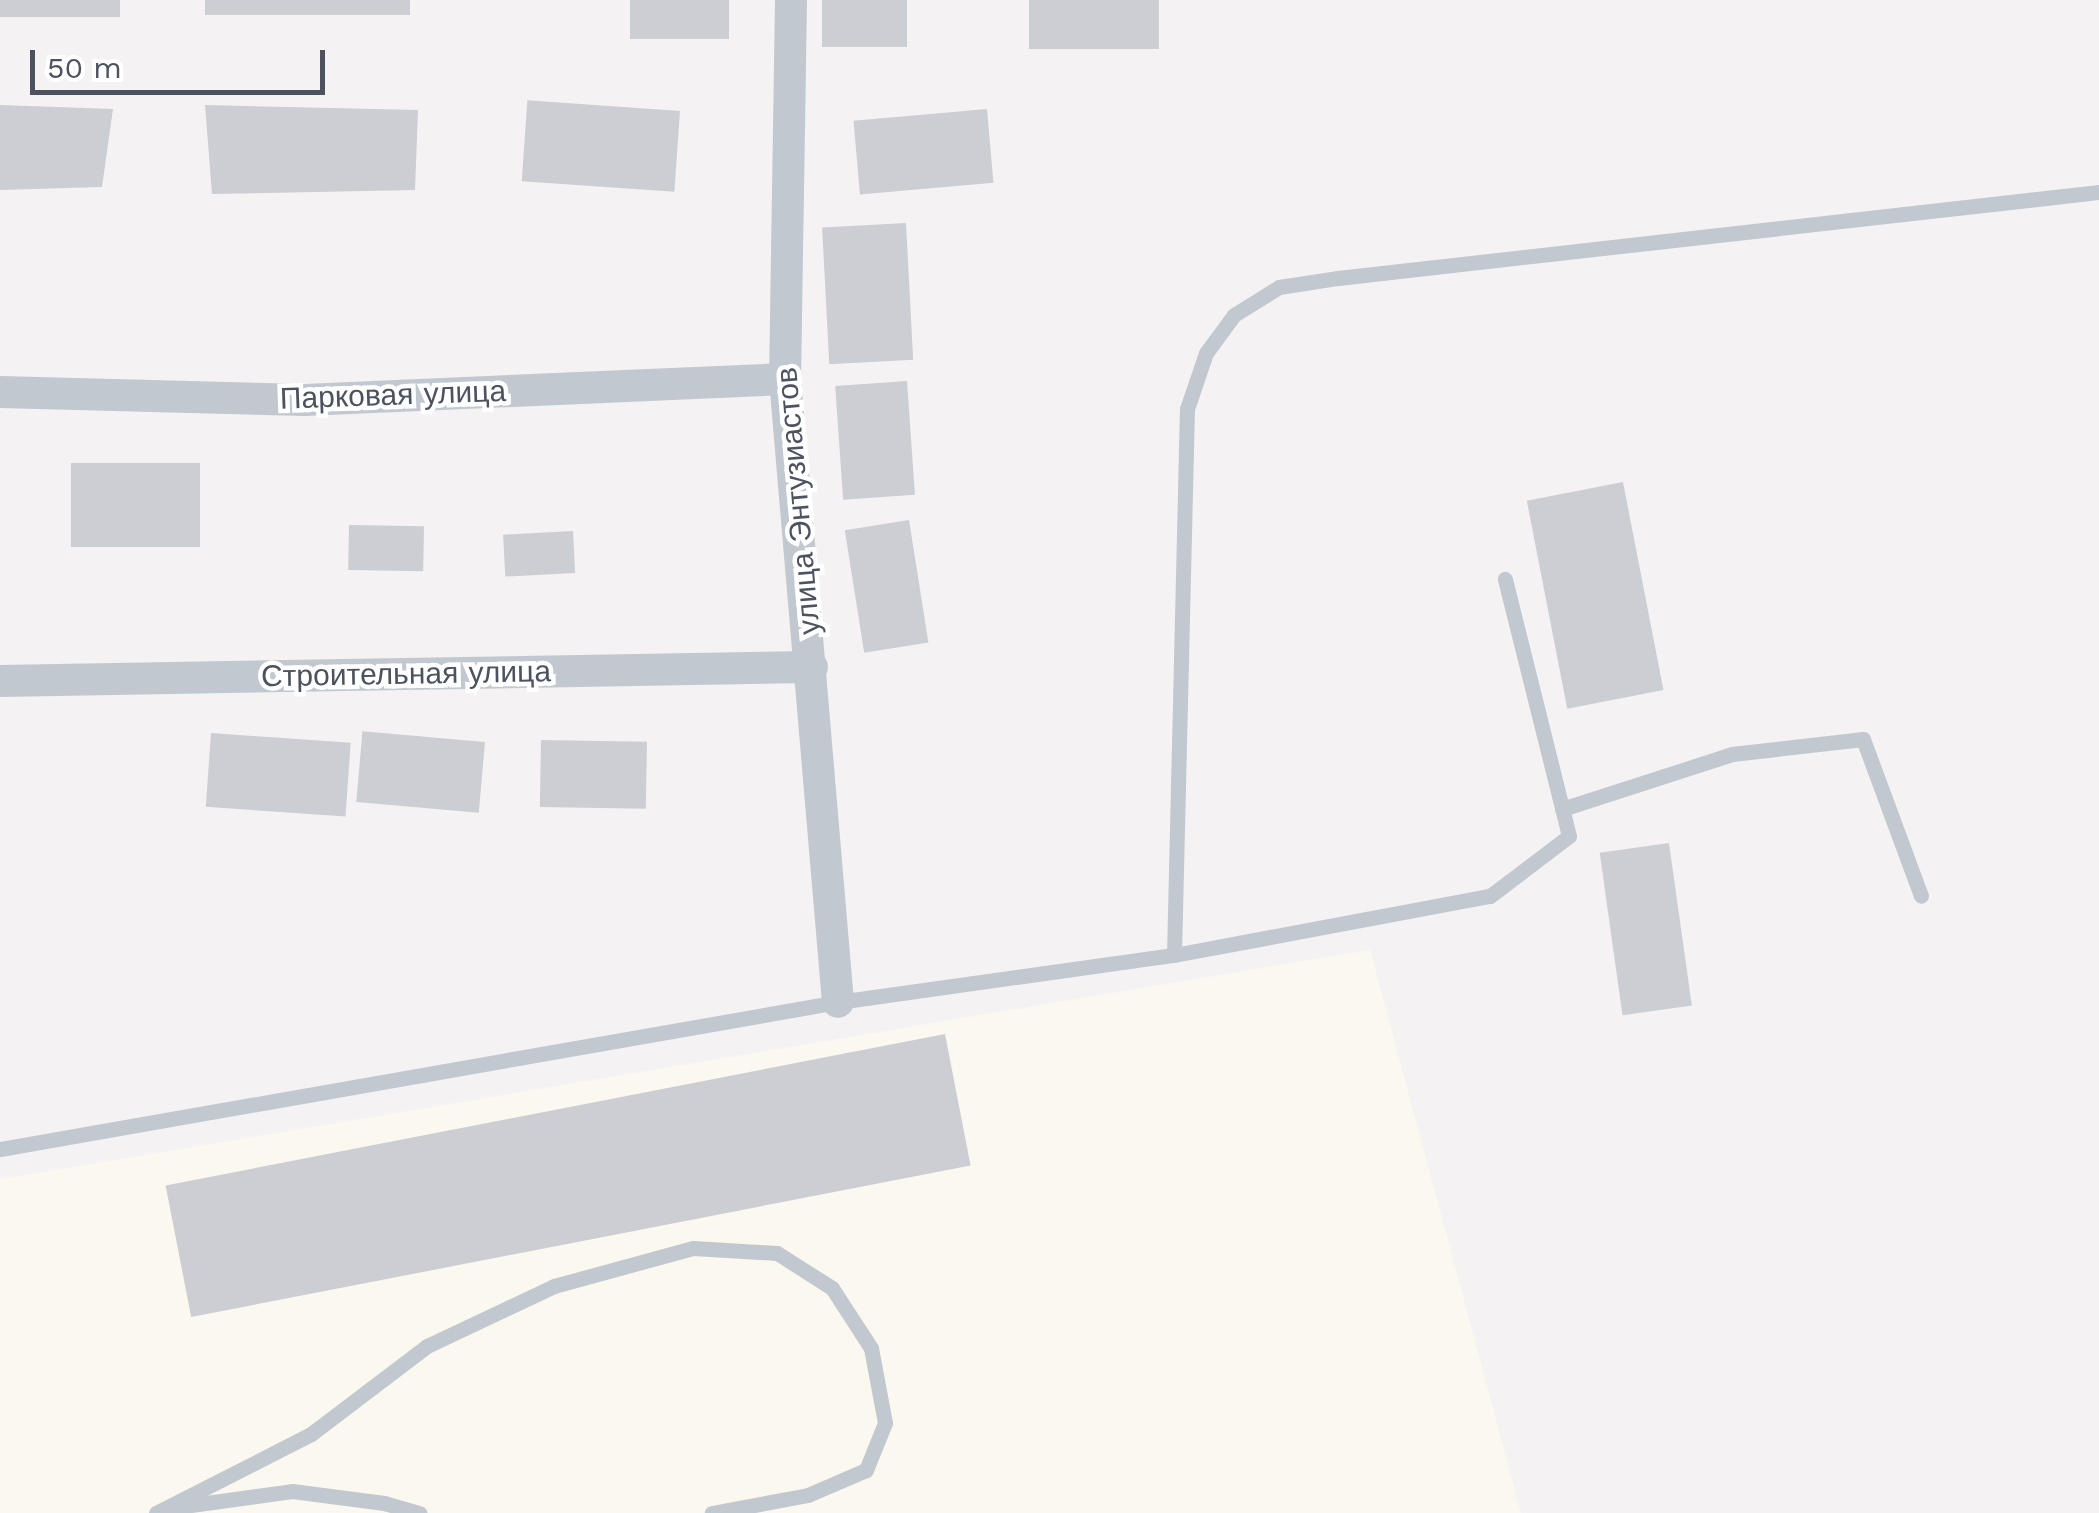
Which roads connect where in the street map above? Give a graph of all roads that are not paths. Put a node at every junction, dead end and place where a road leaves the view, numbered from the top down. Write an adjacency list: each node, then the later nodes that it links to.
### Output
1 (791, 0): 3 (street, улица Энтузиастов)
2 (2099, 192): 10 (lane)
3 (785, 379): 4 (street, Парковая улица); 6 (street, улица Энтузиастов)
4 (0, 392)
5 (1505, 579): 8 (lane)
6 (812, 667): 7 (street, Строительная улица); 11 (street, улица Энтузиастов)
7 (0, 681)
8 (1562, 809): 9 (lane); 10 (lane)
9 (1921, 896)
10 (1174, 955): 11 (lane)
11 (838, 1002): 12 (lane)
12 (0, 1148)
13 (159, 1511): 14 (lane); 15 (lane)
14 (420, 1513)
15 (712, 1513)

